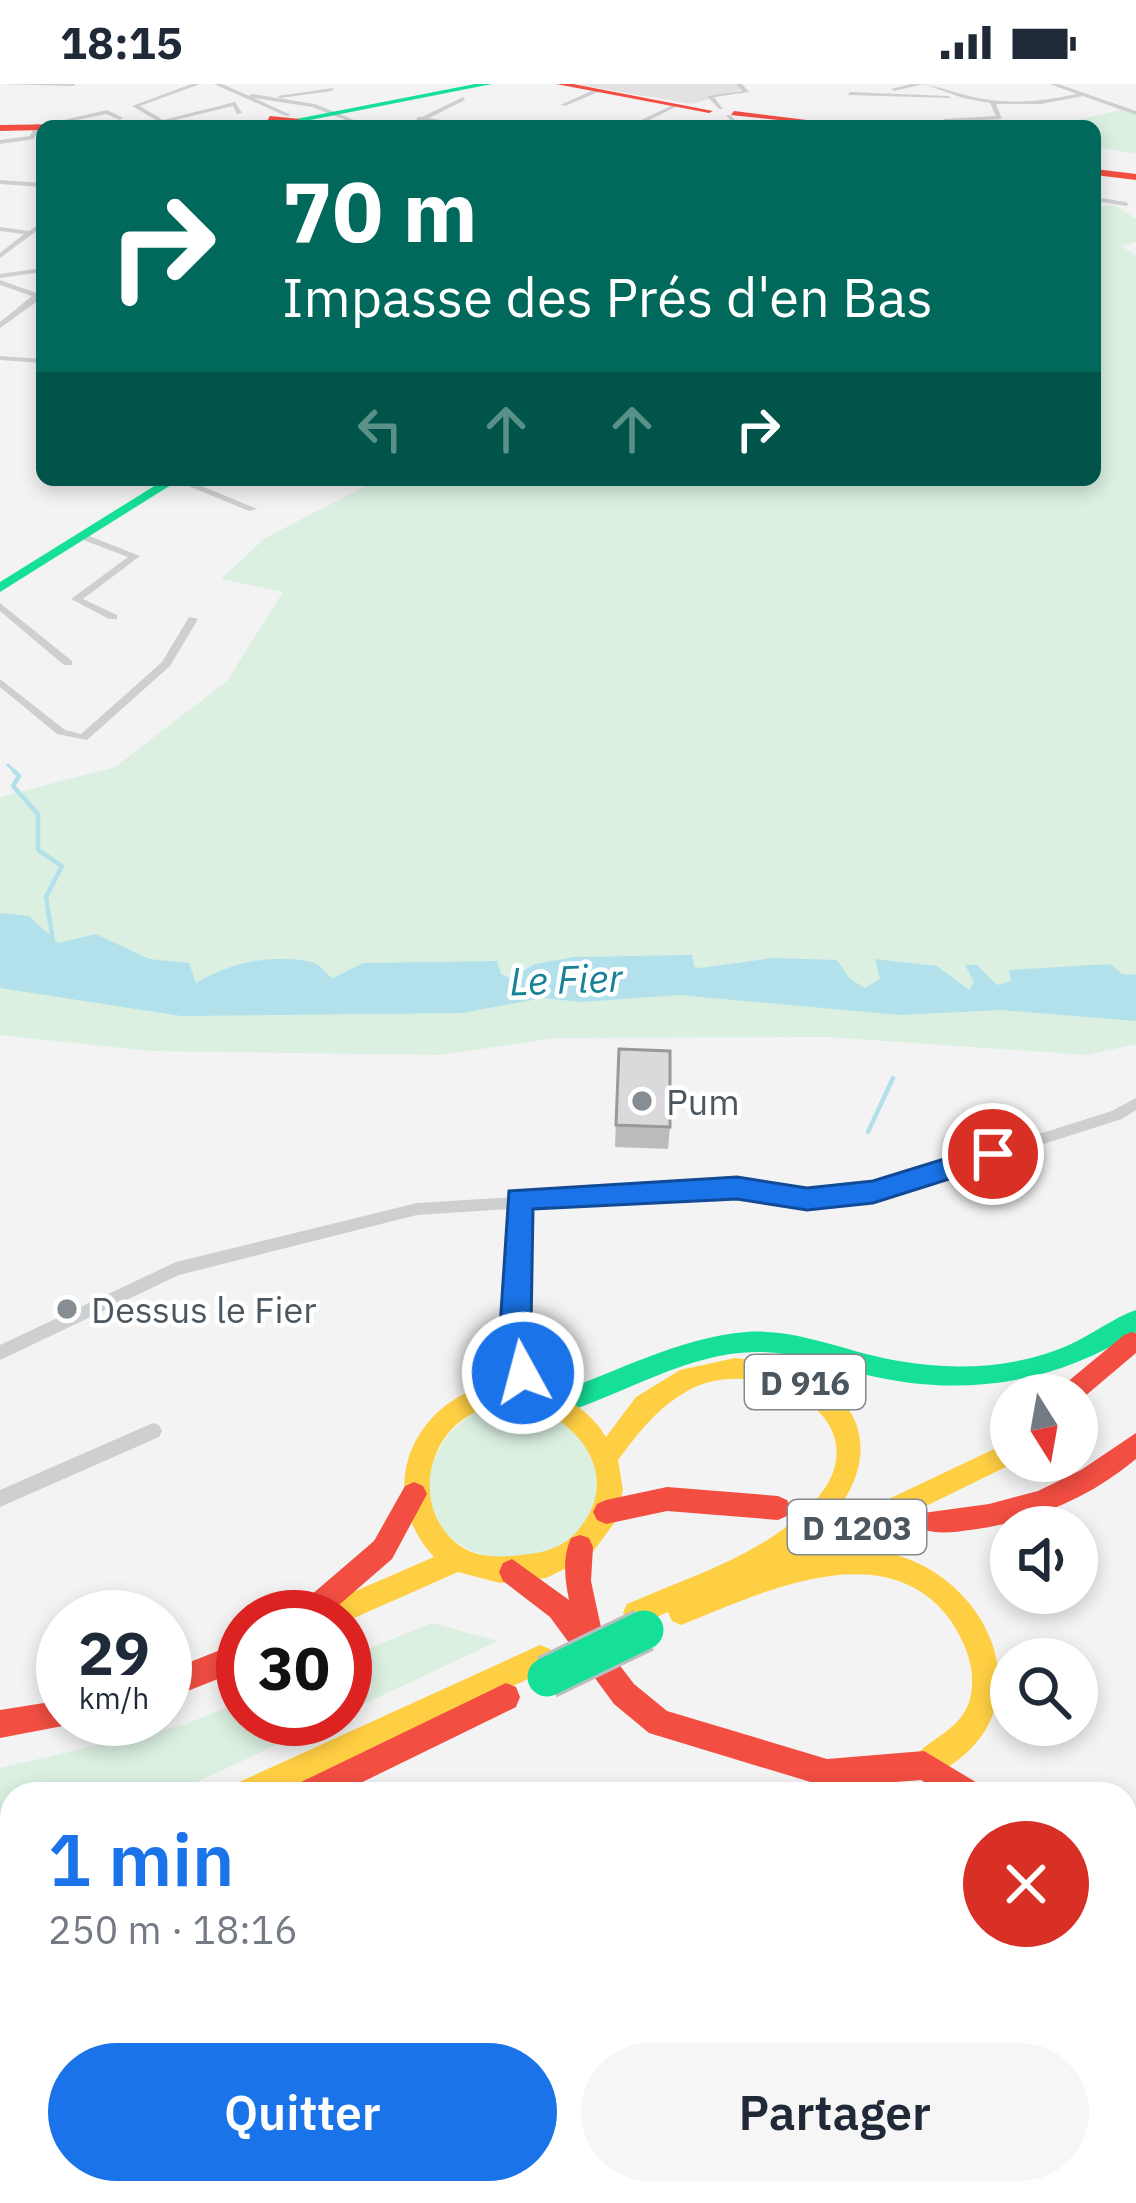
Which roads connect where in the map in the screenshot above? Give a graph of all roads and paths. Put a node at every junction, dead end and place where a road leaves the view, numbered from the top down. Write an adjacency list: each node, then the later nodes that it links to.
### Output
1 (0, 84): 2 (street)
2 (74, 84)
3 (197, 84): 17 (street)
4 (217, 84): 13 (street)
5 (739, 84): 23 (street)
6 (923, 84): 15 (street); 16 (street)
7 (1053, 84): 12 (street)
8 (248, 87): 22 (street)
9 (466, 91): 14 (main road); 25 (street)
10 (850, 94): 15 (street)
11 (562, 95): 19 (main road)
12 (1082, 95): 18 (street); 21 (street)
13 (252, 96): 22 (street); 22 (street)
14 (319, 97): 22 (main road); 29 (street)
15 (893, 97): 16 (street)
16 (957, 98): 18 (street)
17 (137, 103): 20 (street); 27 (street)
18 (993, 104): 34 (street)
19 (677, 105): 23 (main road); 32 (street)
20 (107, 112): 24 (street); 26 (street)
21 (1136, 113)
22 (281, 116): 28 (main road)
23 (737, 116): 33 (main road)
24 (120, 118)
25 (418, 118): 30 (street); 31 (street)
26 (67, 120)
27 (161, 120)
28 (209, 120)
29 (356, 120)
30 (416, 120)
31 (432, 120)
32 (645, 120)
33 (771, 120)
34 (945, 120)
35 (36, 125): 36 (main road)
36 (0, 128)
37 (36, 129): 38 (street)
38 (0, 142)
39 (1101, 175): 42 (main road)
40 (0, 182): 41 (street)
41 (36, 185)
42 (1131, 190): 43 (street); 44 (street); 45 (street)
43 (1135, 195)
44 (1101, 198)
45 (1136, 215)
46 (0, 229): 48 (street)
47 (36, 229): 48 (street)
48 (31, 233): 50 (street)
49 (0, 245): 50 (street)
50 (13, 246): 51 (street)
51 (0, 256)
52 (36, 271): 53 (street)
53 (0, 279): 54 (street)
54 (36, 295)
55 (36, 298): 56 (street)
56 (0, 326)
57 (0, 358): 58 (street)
58 (36, 361)
59 (166, 486): 62 (main road)
60 (192, 486): 61 (street)
61 (253, 509)
62 (81, 536): 63 (main road); 65 (street)
63 (0, 588)
64 (0, 606): 67 (street)
65 (113, 616)
66 (193, 620): 68 (street)
67 (68, 663)
68 (0, 676)
69 (1136, 1102): 70 (street)
70 (519, 1199): 73 (street); 74 (street)
71 (1136, 1320): 80 (main road)
72 (1136, 1338): 76 (main road)
73 (516, 1352): 77 (street); 78 (street)
74 (0, 1353)
75 (1136, 1363): 79 (main road)
76 (1094, 1374)
77 (535, 1392): 78 (main road); 80 (main road)
78 (494, 1394): 86 (main road)
79 (1098, 1394)
80 (563, 1402): 84 (main road)
81 (153, 1431): 87 (street)
82 (990, 1441): 92 (main road, D 1203)
83 (1136, 1444): 90 (main road)
84 (609, 1454): 89 (main road); 92 (main road, D 916)
85 (990, 1462): 97 (main road, D 1203)
86 (414, 1494): 93 (main road); 95 (main road)
87 (0, 1498)
88 (778, 1508): 89 (main road)
89 (606, 1512): 91 (main road)
90 (932, 1521)
91 (580, 1547): 94 (main road); 99 (main road)
92 (751, 1558): 98 (main road, D 1203)
93 (456, 1560): 94 (main road); 96 (main road)
94 (512, 1572): 99 (main road)
95 (341, 1590)
96 (372, 1597)
97 (702, 1602): 98 (main road, D 1203); 103 (main road)
98 (640, 1622): 100 (main road, D 1203, bridge)
99 (597, 1656): 104 (main road)
100 (544, 1668): 105 (main road, D 1203); 106 (main road, D 1203)
101 (36, 1718): 102 (main road)
102 (0, 1724)
103 (924, 1766): 104 (main road); 108 (main road)
104 (827, 1772): 107 (main road)
105 (273, 1782)
106 (330, 1782)
107 (858, 1782)
108 (950, 1782)

